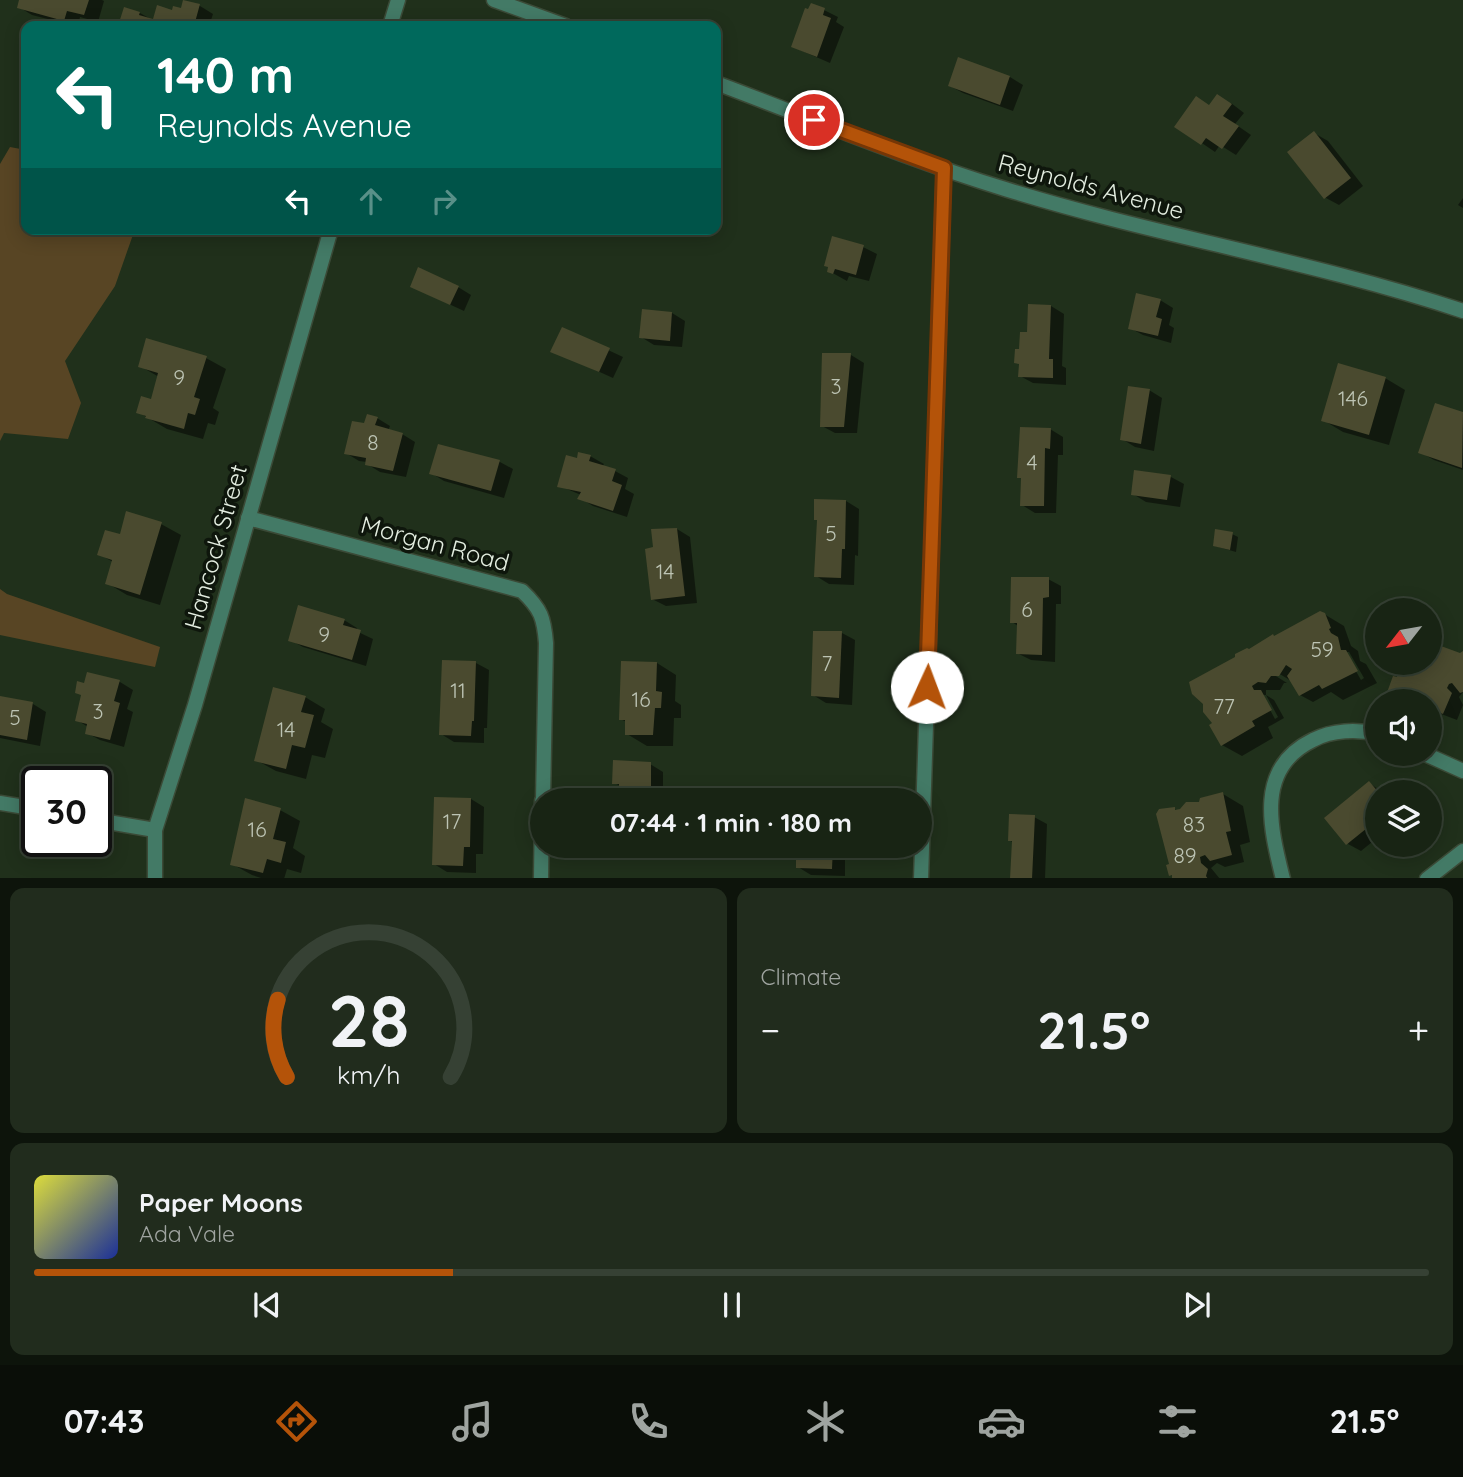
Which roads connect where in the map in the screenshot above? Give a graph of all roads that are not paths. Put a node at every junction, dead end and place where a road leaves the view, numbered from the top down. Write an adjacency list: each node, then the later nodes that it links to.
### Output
1 (398, 0): 3 (street)
2 (495, 0): 4 (street)
3 (392, 21)
4 (552, 21)
5 (721, 85): 6 (street, Reynolds Avenue)
6 (944, 168): 8 (street, Reynolds Avenue); 22 (street)
7 (329, 235): 9 (street, Hancock Street)
8 (1463, 311)
9 (248, 518): 13 (street, Morgan Road); 17 (street, Hancock Street)
10 (1365, 733): 23 (street)
11 (1442, 762): 12 (street)
12 (1463, 771)
13 (542, 788)
14 (0, 803): 15 (street)
15 (21, 806)
16 (112, 823): 17 (street)
17 (155, 830): 20 (street, Hancock Street)
18 (1463, 851): 24 (street)
19 (541, 858): 21 (street, Morgan Road)
20 (155, 878)
21 (541, 878)
22 (921, 878)
23 (1283, 878)
24 (1427, 878)

